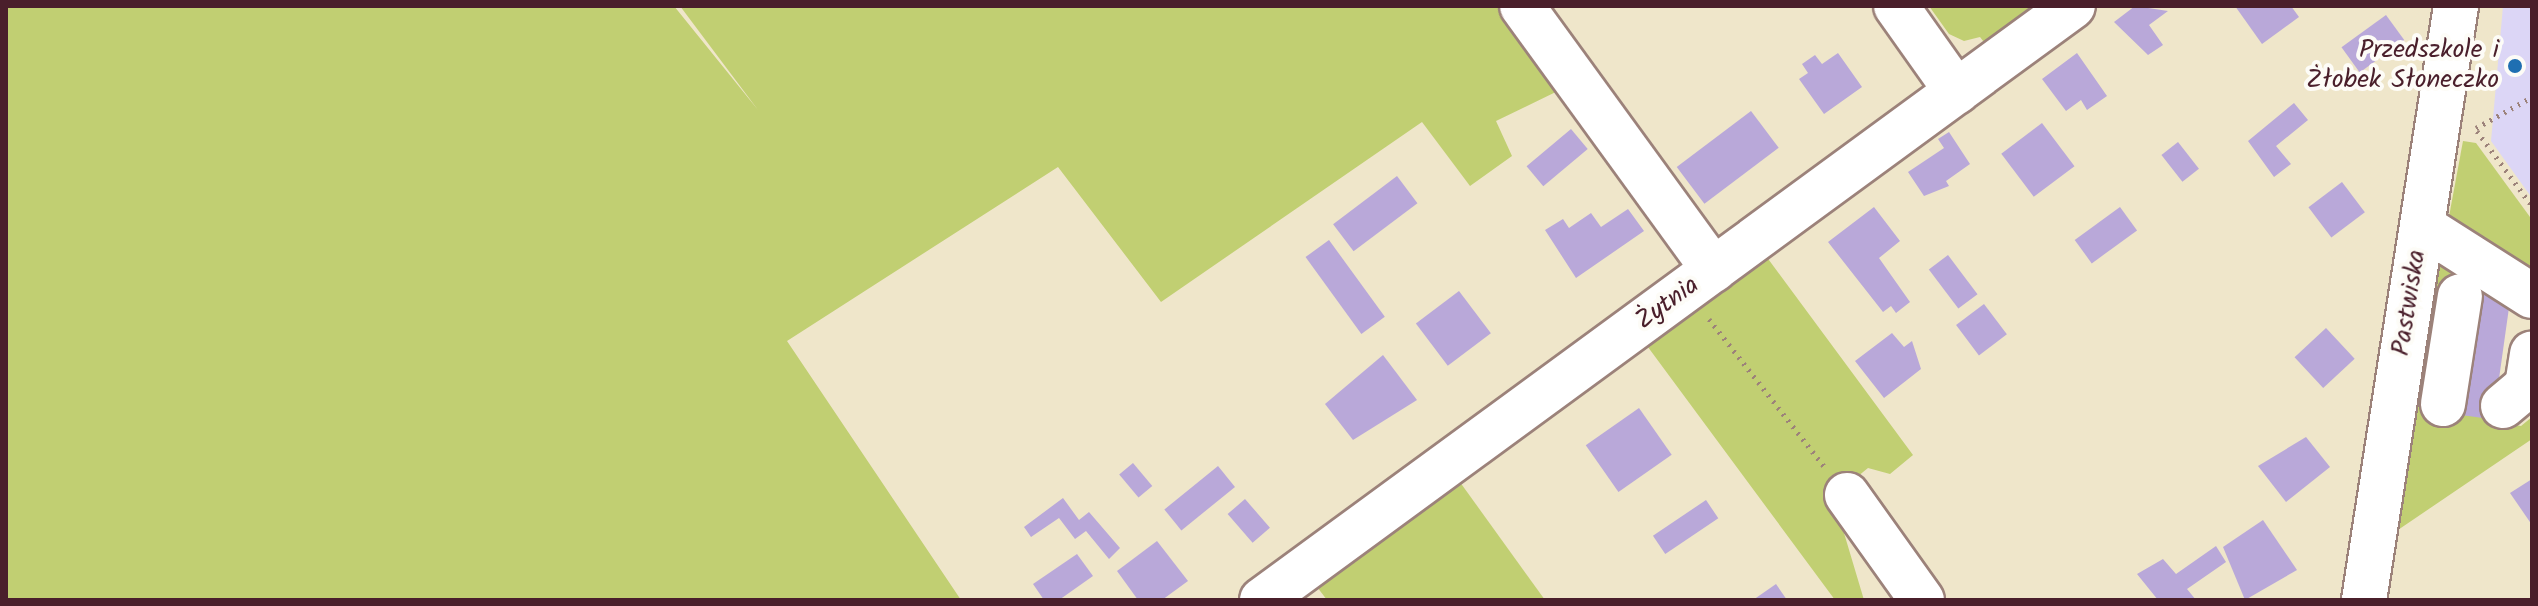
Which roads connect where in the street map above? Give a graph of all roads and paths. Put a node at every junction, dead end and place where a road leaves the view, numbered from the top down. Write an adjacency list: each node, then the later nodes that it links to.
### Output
1 (1522, 6): 10 (street)
2 (1896, 6): 5 (street)
3 (2073, 6): 5 (street, Żytnia)
4 (2456, 6): 7 (street, Pastwiska)
5 (1957, 92): 10 (street, Żytnia)
6 (2532, 97): 7 (path)
7 (2457, 124): 8 (path); 9 (street, Pastwiska)
8 (2532, 206)
9 (2422, 226): 12 (street); 13 (street, Pastwiska)
10 (1700, 280): 18 (path); 19 (street, Żytnia)
11 (2460, 296): 14 (street)
12 (2532, 296)
13 (2404, 338): 14 (street); 21 (street, Pastwiska)
14 (2452, 348): 16 (street)
15 (2532, 353): 17 (street)
16 (2443, 404)
17 (2503, 406)
18 (1847, 495): 20 (street)
19 (1262, 600)
20 (1922, 600)
21 (2364, 600)

